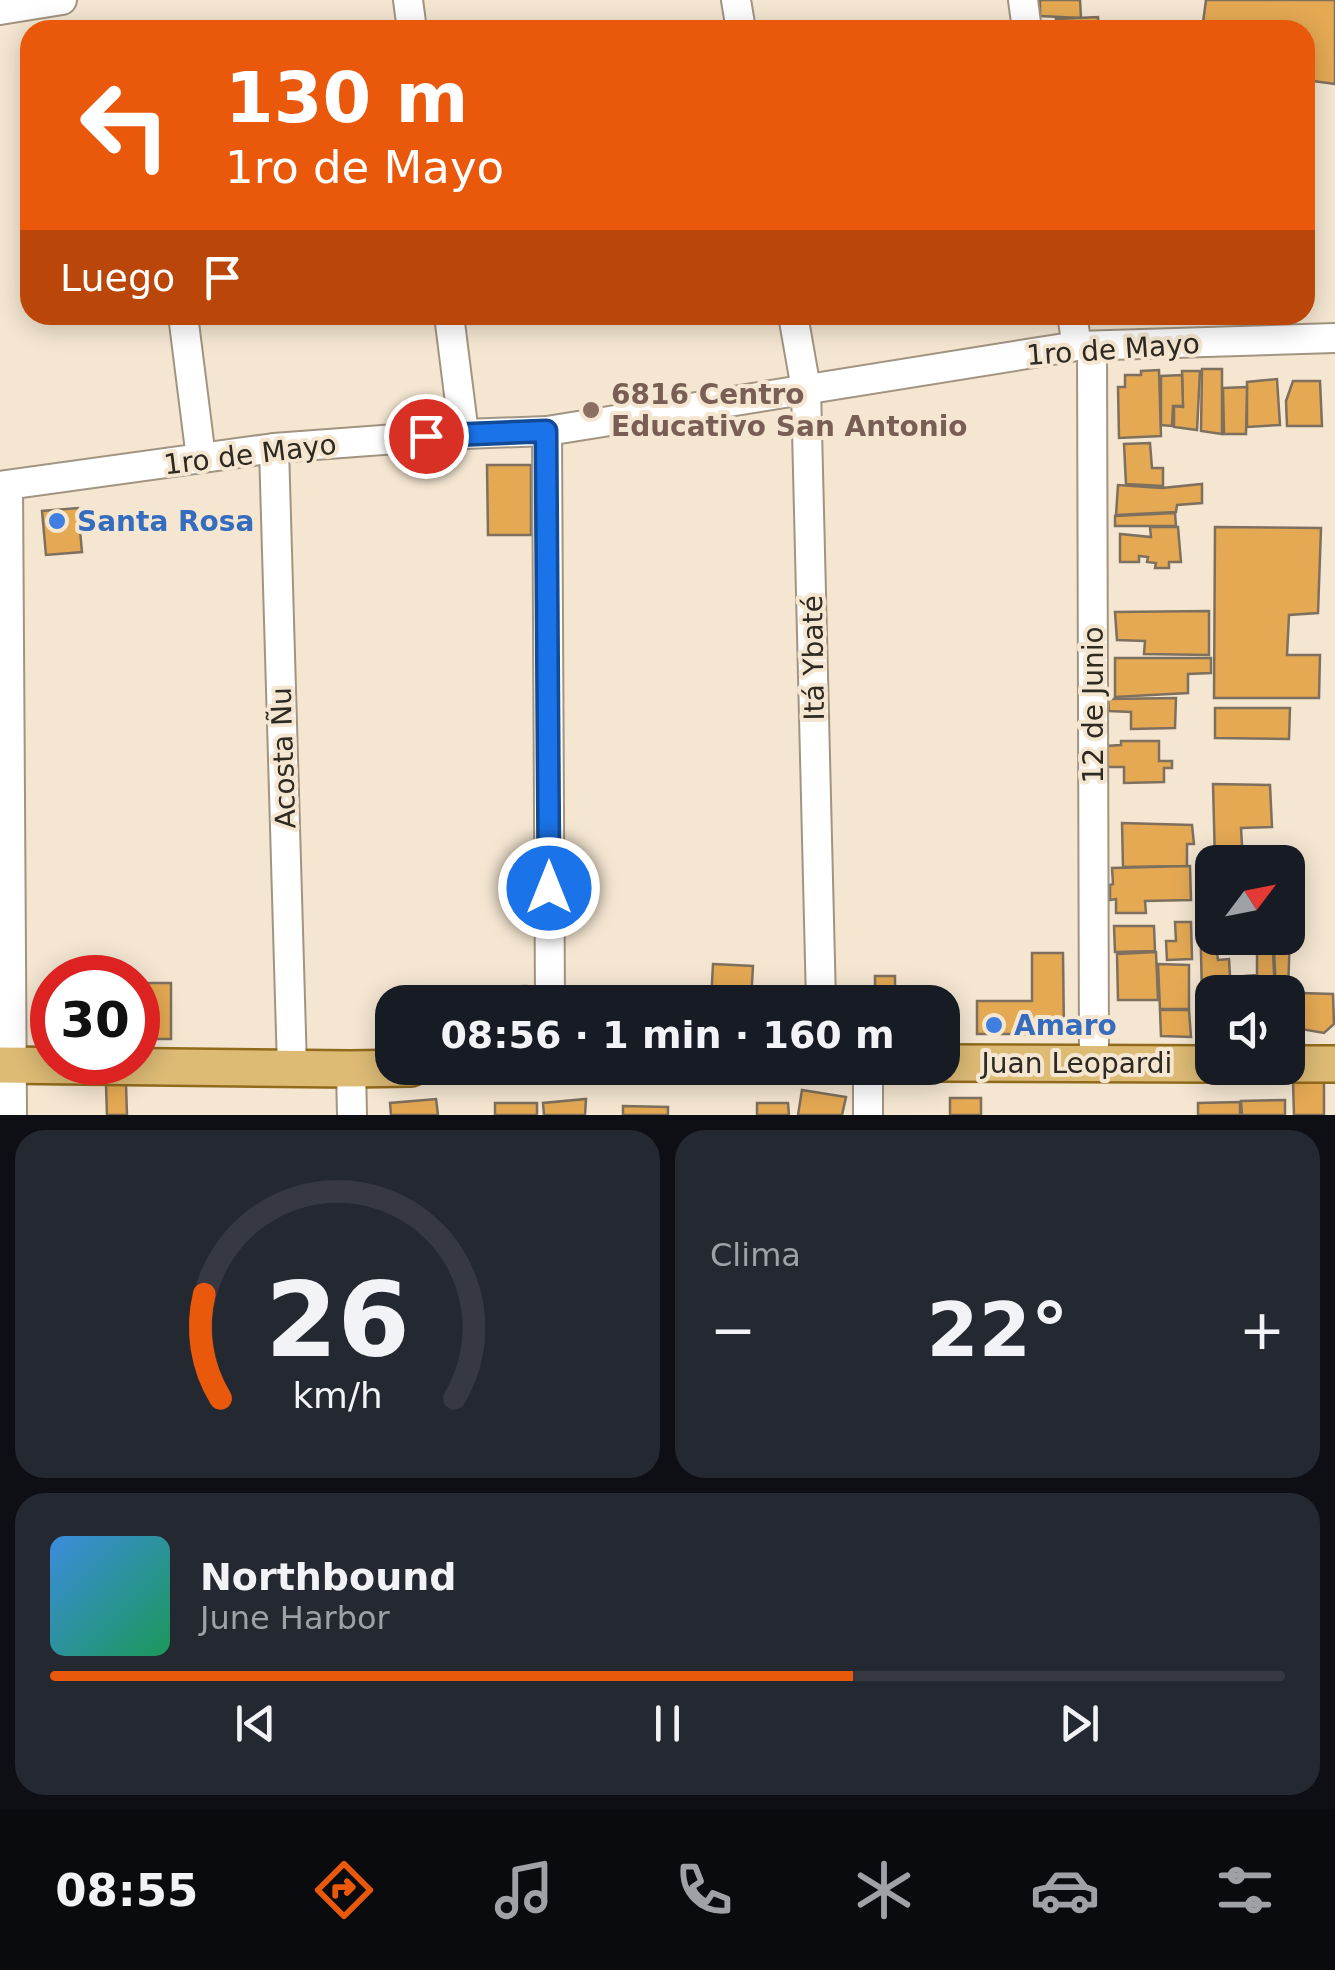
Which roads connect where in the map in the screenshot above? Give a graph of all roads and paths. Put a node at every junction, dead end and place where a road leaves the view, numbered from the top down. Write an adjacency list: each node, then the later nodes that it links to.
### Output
1 (62, 0): 2 (street)
2 (0, 8)
3 (184, 325): 13 (street)
4 (450, 325): 11 (street)
5 (795, 325): 9 (street, Itá Ybaté)
6 (1076, 325): 8 (street, 12 de Junio)
7 (1335, 338): 8 (street, 1ro de Mayo)
8 (1085, 346): 9 (street, 1ro de Mayo); 18 (street, 12 de Junio)
9 (806, 389): 10 (street, 1ro de Mayo); 16 (street, Itá Ybaté)
10 (546, 431): 11 (street, 1ro de Mayo); 15 (street)
11 (464, 434): 12 (street, 1ro de Mayo)
12 (274, 448): 13 (street, 1ro de Mayo); 23 (street, Acosta Ñu)
13 (200, 458): 14 (street, 1ro de Mayo)
14 (4, 486): 22 (street)
15 (550, 985)
16 (821, 985)
17 (960, 1063): 18 (main road, Juan Leopardi)
18 (1094, 1064): 19 (main road, Juan Leopardi)
19 (1195, 1064)
20 (1305, 1064): 21 (main road)
21 (1335, 1064)
22 (6, 1065): 23 (main road); 27 (street)
23 (292, 1068): 25 (main road)
24 (375, 1069): 25 (main road)
25 (351, 1070): 28 (street)
26 (868, 1085): 29 (street)
27 (12, 1115)
28 (352, 1115)
29 (868, 1115)

